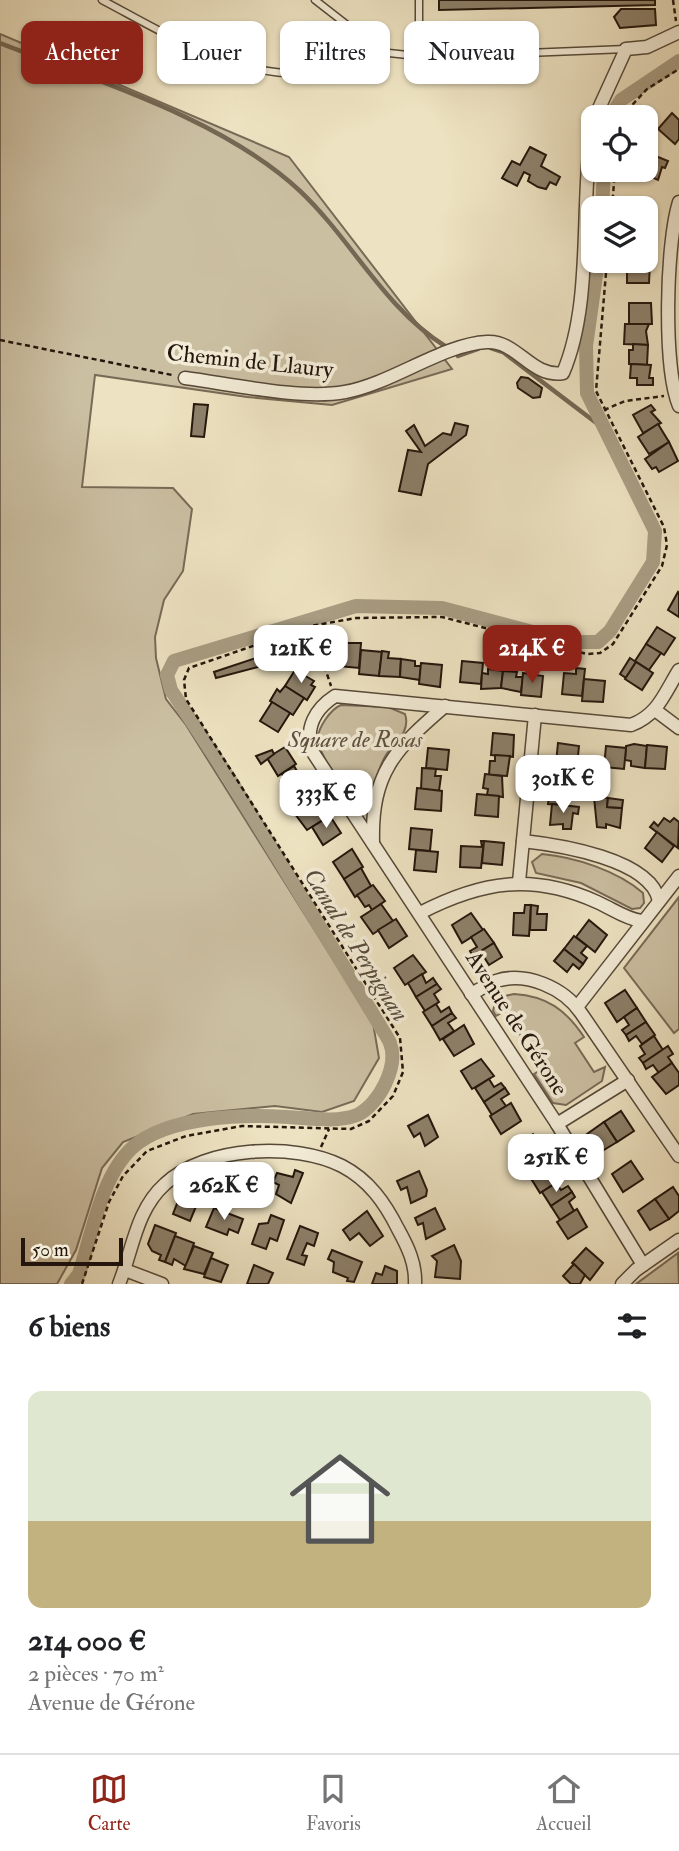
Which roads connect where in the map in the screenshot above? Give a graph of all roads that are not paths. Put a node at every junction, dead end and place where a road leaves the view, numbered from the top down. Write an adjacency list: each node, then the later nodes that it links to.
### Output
1 (102, 0): 11 (lane)
2 (315, 0): 5 (lane)
3 (328, 0): 5 (lane)
4 (419, 0): 7 (lane)
5 (328, 10): 6 (lane)
6 (342, 21)
7 (419, 21)
8 (677, 33): 9 (street)
9 (626, 48): 10 (lane); 12 (street)
10 (539, 52)
11 (280, 71)
12 (600, 105)
13 (586, 182): 16 (street, Chemin de Llaury)
14 (679, 202): 15 (street)
15 (675, 324): 17 (street)
16 (185, 378)
17 (677, 401)
18 (679, 670): 20 (street)
19 (445, 706): 21 (street); 24 (street); 24 (street, Avenue de Gérone)
20 (655, 710): 21 (street); 22 (street)
21 (535, 715): 23 (street)
22 (679, 728)
23 (523, 841): 26 (street); 27 (street)
24 (373, 843): 28 (street, Avenue de Gérone)
25 (679, 876): 27 (street)
26 (519, 882): 28 (street); 29 (street)
27 (659, 901): 29 (street)
28 (420, 912): 30 (street, Avenue de Gérone)
29 (641, 921): 31 (street)
30 (471, 994): 31 (street); 33 (street, Avenue de Gérone)
31 (577, 1007): 32 (street)
32 (628, 1080): 33 (street); 34 (street)
33 (557, 1124): 36 (street, Avenue de Gérone)
34 (679, 1156)
35 (679, 1240): 36 (street)
36 (643, 1265): 41 (street)
37 (125, 1270): 38 (street); 39 (street); 40 (street)
38 (119, 1284)
39 (162, 1284)
40 (415, 1284)
41 (622, 1284)

